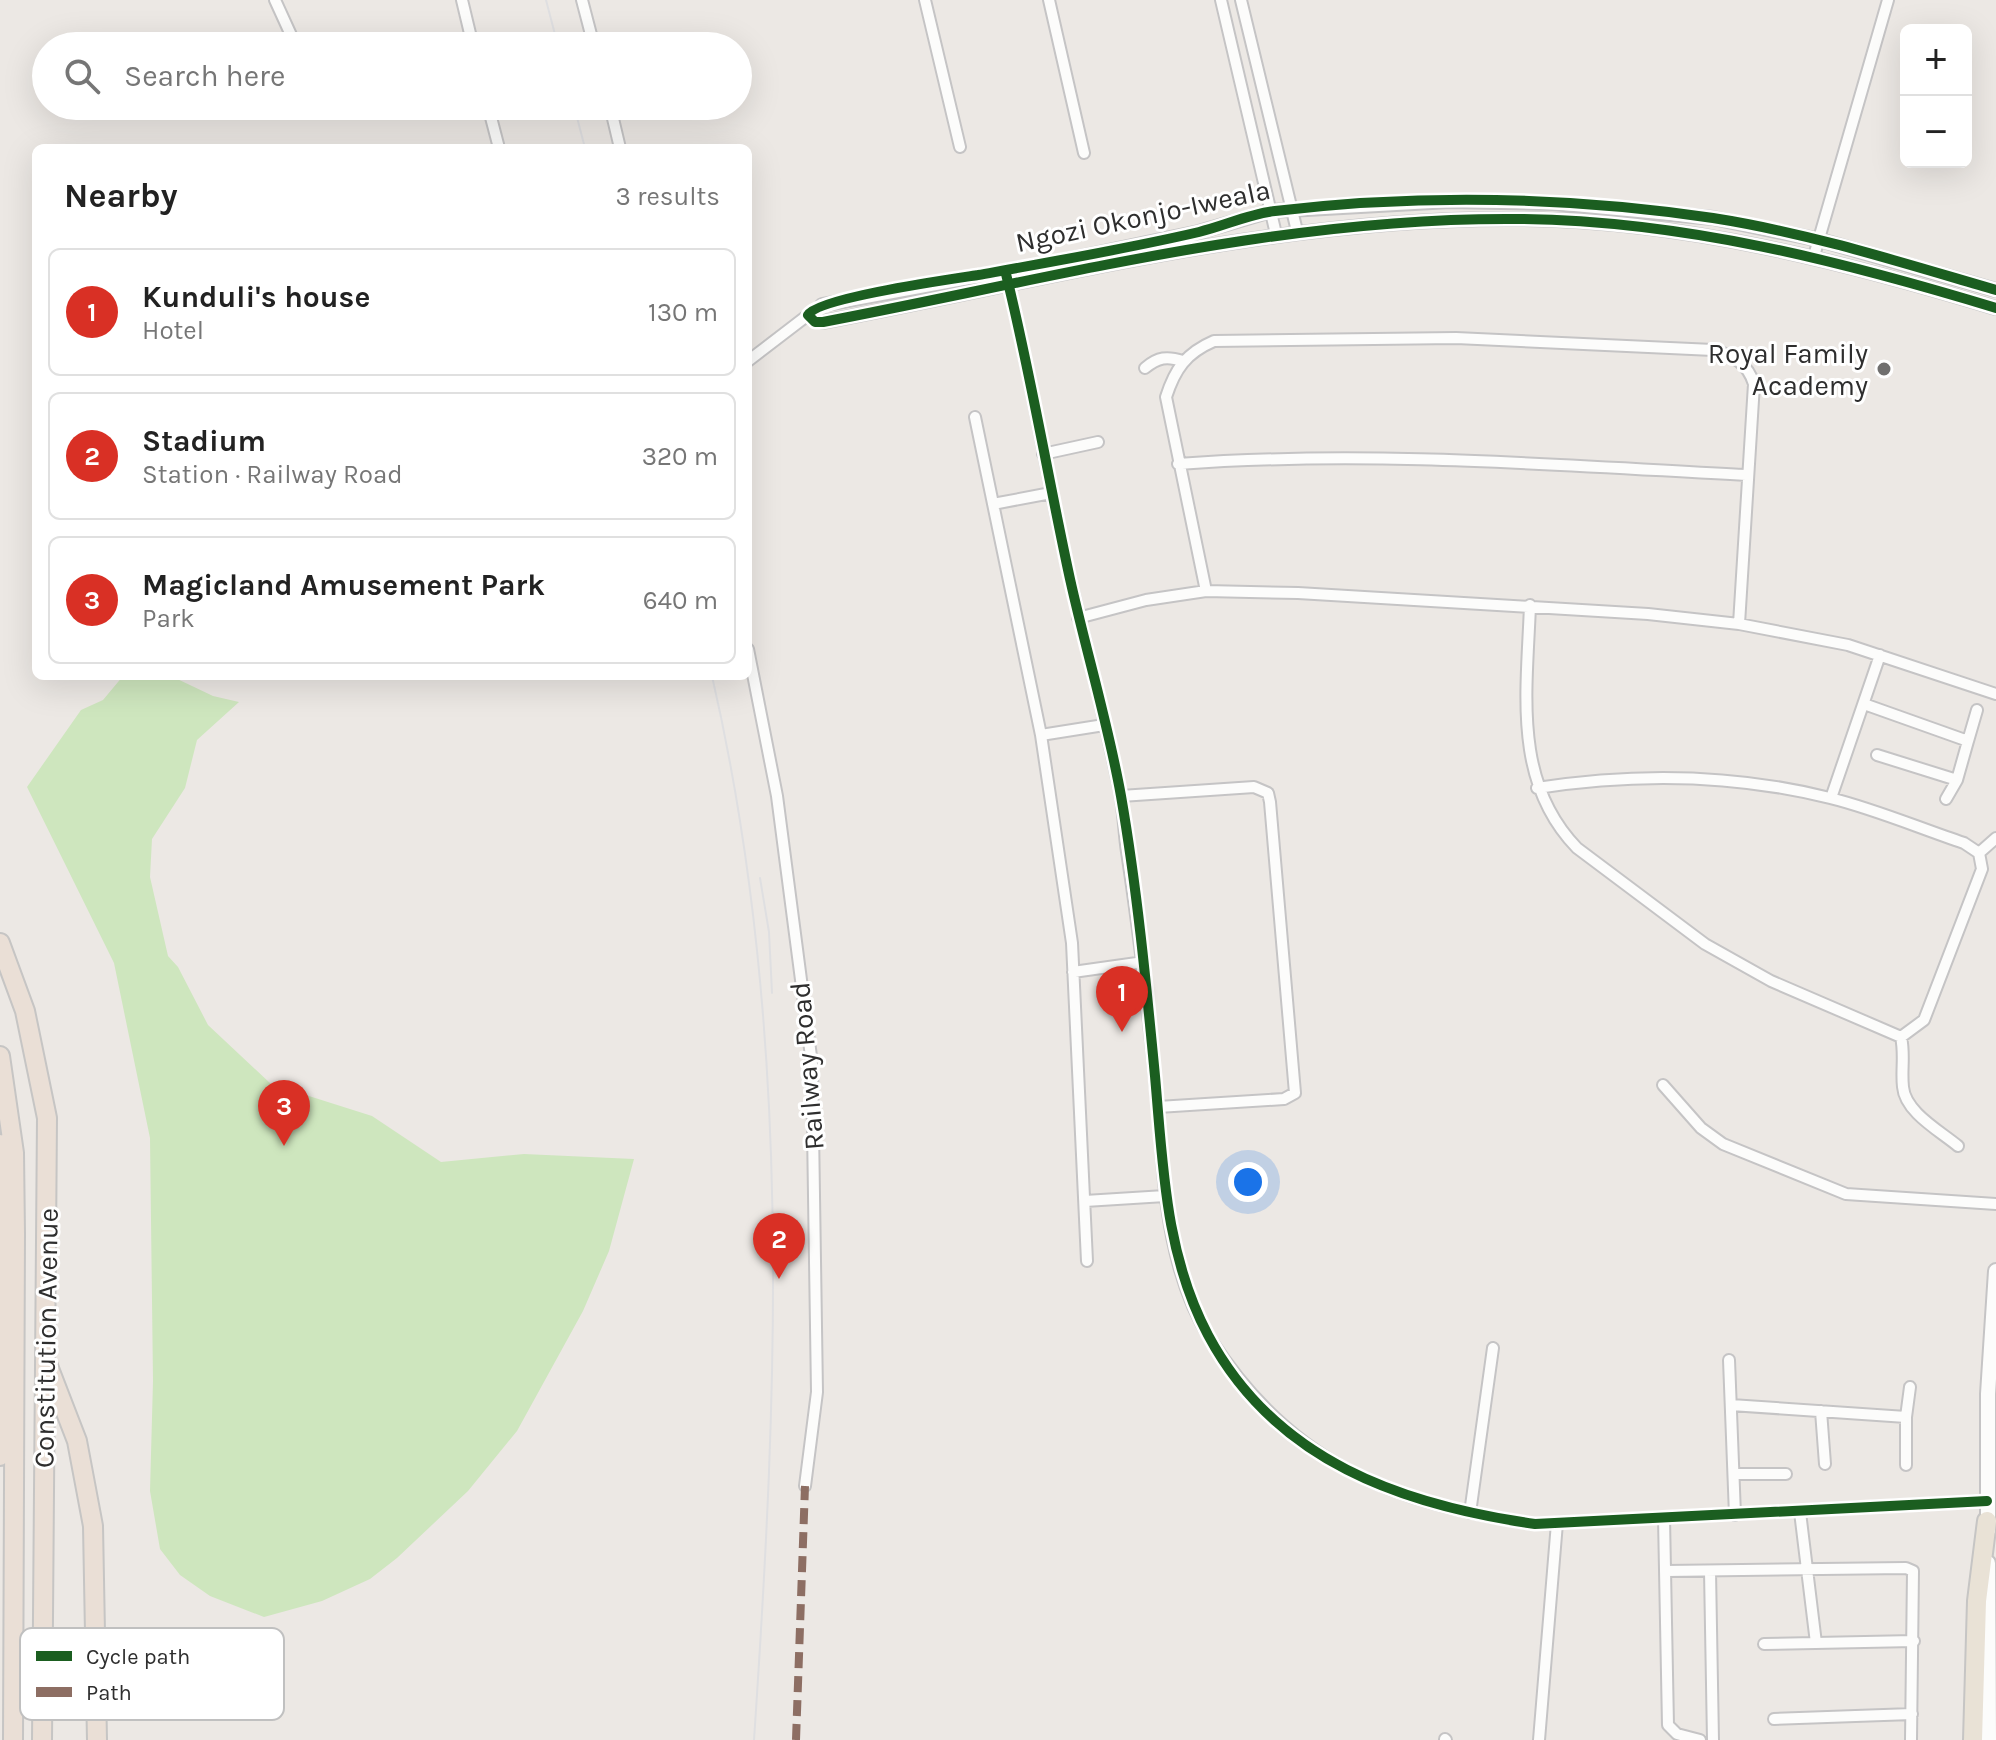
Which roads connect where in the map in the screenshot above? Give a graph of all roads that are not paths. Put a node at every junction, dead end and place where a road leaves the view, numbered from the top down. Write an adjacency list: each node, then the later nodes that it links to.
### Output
1 (275, 0): 9 (street)
2 (462, 0): 10 (street)
3 (582, 0): 11 (street)
4 (925, 0): 16 (street)
5 (1049, 0): 17 (street)
6 (1221, 0): 19 (street)
7 (1241, 0): 18 (street)
8 (1888, 0): 22 (street)
9 (290, 32)
10 (470, 32)
11 (590, 32)
12 (492, 120): 14 (street)
13 (613, 120): 15 (street)
14 (498, 144)
15 (619, 144)
16 (960, 147)
17 (1084, 153)
18 (1292, 210): 19 (street, Ngozi Okonjo-Iweala); 20 (street); 22 (street, Ngozi Okonjo-Iweala)
19 (1271, 211): 21 (street); 24 (street, Ngozi Okonjo-Iweala)
20 (1297, 231): 21 (street, Ngozi Okonjo-Iweala); 23 (street, Ngozi Okonjo-Iweala)
21 (1276, 234): 25 (street, Ngozi Okonjo-Iweala)
22 (1820, 240): 23 (street); 26 (street, Ngozi Okonjo-Iweala)
23 (1814, 256): 28 (street, Ngozi Okonjo-Iweala)
24 (1005, 270): 25 (street); 27 (street, Ngozi Okonjo-Iweala)
25 (1009, 287): 30 (street, Ngozi Okonjo-Iweala); 36 (street)
26 (1996, 290)
27 (822, 305): 29 (street)
28 (1996, 308)
29 (808, 315): 30 (street); 31 (street)
30 (823, 322)
31 (752, 358)
32 (1183, 361): 33 (street); 37 (street); 38 (street)
33 (1145, 368)
34 (975, 417): 40 (street)
35 (1098, 442): 36 (street)
36 (1043, 454): 39 (street)
37 (1178, 464): 38 (street); 41 (street)
38 (1746, 475): 44 (street)
39 (1051, 493): 40 (street); 43 (street)
40 (993, 504): 51 (street)
41 (1206, 591): 42 (street); 43 (street)
42 (1530, 605): 44 (street); 55 (street)
43 (1078, 618): 50 (street)
44 (1739, 624): 45 (street)
45 (1880, 655): 47 (street); 48 (street)
46 (752, 669): 87 (street, Railway Road)
47 (1996, 694)
48 (1864, 704): 52 (street); 57 (street)
49 (1977, 710): 52 (street)
50 (1104, 725): 51 (street); 56 (street)
51 (1041, 735): 63 (street)
52 (1968, 741): 54 (street)
53 (1877, 755): 54 (street)
54 (1957, 780): 58 (street)
55 (1537, 788): 57 (street); 64 (street)
56 (1121, 796): 62 (street); 67 (street)
57 (1831, 798): 60 (street)
58 (1946, 799)
59 (1996, 838): 60 (street)
60 (1979, 853): 64 (street)
61 (0, 943): 76 (highway, Constitution Avenue)
62 (1144, 962): 63 (street); 67 (street)
63 (1073, 972): 71 (street)
64 (1901, 1037): 69 (street)
65 (0, 1056): 107 (highway, Constitution Avenue)
66 (1663, 1085): 72 (street)
67 (1158, 1107): 70 (street)
68 (0, 1144): 82 (highway)
69 (1958, 1146)
70 (1165, 1196): 71 (street); 90 (street)
71 (1085, 1201): 73 (street)
72 (1996, 1204)
73 (1087, 1261)
74 (1996, 1271): 88 (main road)
75 (1493, 1348): 90 (street)
76 (45, 1359): 98 (highway, Constitution Avenue); 99 (highway)
77 (1729, 1360): 79 (street)
78 (1910, 1387): 81 (street)
79 (1731, 1405): 80 (street); 85 (street)
80 (1821, 1411): 81 (street); 83 (street)
81 (1906, 1417): 84 (street)
82 (0, 1456)
83 (1825, 1464)
84 (1906, 1465)
85 (1734, 1474): 86 (street); 91 (street)
86 (1786, 1474)
87 (805, 1486)
88 (1987, 1501): 89 (street); 93 (main road)
89 (1800, 1512): 91 (street); 95 (street)
90 (1470, 1513): 94 (street)
91 (1735, 1515): 92 (street)
92 (1664, 1518): 94 (street); 96 (street)
93 (1987, 1521): 114 (highway); 115 (main road)
94 (1557, 1523): 110 (street)
95 (1807, 1569): 97 (street); 100 (street); 101 (street)
96 (1666, 1571): 97 (street); 111 (street)
97 (1710, 1571): 112 (street)
98 (43, 1628)
99 (94, 1628)
100 (1914, 1641): 101 (street); 103 (street)
101 (1816, 1643): 102 (street)
102 (1764, 1644)
103 (1912, 1714): 104 (street); 113 (street)
104 (1774, 1719)
105 (42, 1720): 108 (highway, Constitution Avenue)
106 (97, 1720): 109 (highway)
107 (13, 1740)
108 (42, 1740)
109 (97, 1740)
110 (1539, 1740)
111 (1700, 1740)
112 (1713, 1740)
113 (1911, 1740)
114 (1973, 1740)
115 (1989, 1740)

